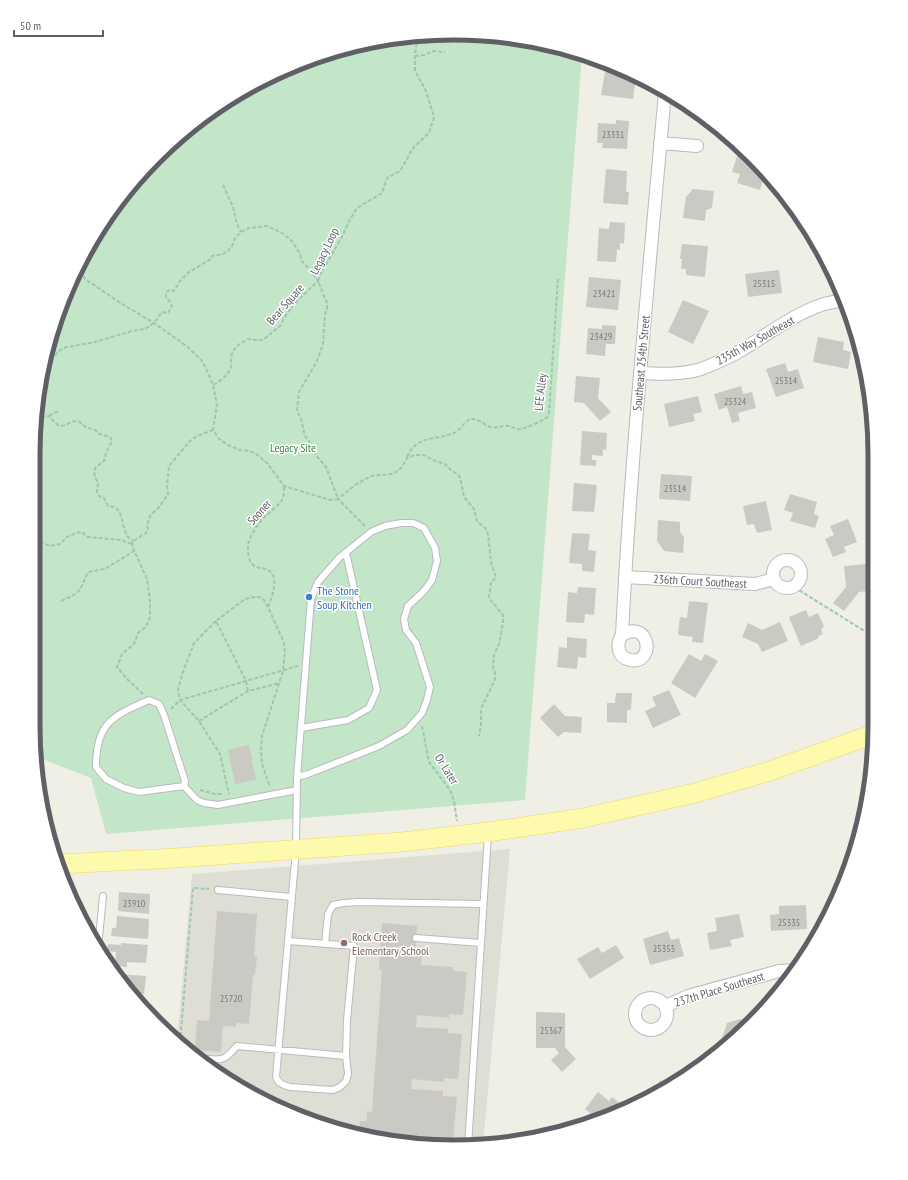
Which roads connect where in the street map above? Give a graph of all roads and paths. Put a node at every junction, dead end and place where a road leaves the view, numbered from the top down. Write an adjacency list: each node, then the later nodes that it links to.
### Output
1 (416, 42): 3 (path, Legacy Loop)
2 (445, 52): 3 (path)
3 (415, 56): 11 (path, Legacy Loop)
4 (664, 97): 5 (street, Southeast 254th Street)
5 (660, 143): 6 (street); 15 (street, Southeast 254th Street)
6 (697, 146)
7 (223, 185): 8 (path)
8 (241, 232): 11 (path, Bear Square); 13 (path)
9 (82, 273): 13 (path)
10 (558, 279): 21 (path, LFE Alley)
11 (318, 281): 16 (path, Bear Square); 23 (path, Legacy Loop)
12 (838, 301): 15 (street, 235th Way Southeast)
13 (154, 323): 14 (path); 16 (path)
14 (51, 359)
15 (640, 373): 29 (street, Southeast 254th Street)
16 (213, 385): 20 (path)
17 (58, 412): 18 (path)
18 (49, 416): 19 (path); 26 (path)
19 (42, 417)
20 (213, 430): 22 (path); 26 (path)
21 (407, 458): 23 (path); 48 (path)
22 (284, 486): 23 (path); 33 (path, Sooner)
23 (338, 499): 24 (path)
24 (371, 532): 28 (lane); 44 (lane)
25 (40, 542): 26 (path)
26 (133, 542): 27 (path)
27 (134, 551): 32 (path); 42 (path)
28 (346, 552): 37 (lane); 47 (lane)
29 (625, 577): 30 (street, 236th Court Southeast); 36 (street, Southeast 254th Street)
30 (774, 579): 31 (street); 31 (street)
31 (794, 587): 35 (path)
32 (61, 601)
33 (268, 607): 34 (path); 38 (path)
34 (216, 621): 39 (path); 43 (path)
35 (866, 632)
36 (622, 635)
37 (306, 664): 38 (path); 47 (lane)
38 (283, 671): 39 (path); 40 (path)
39 (246, 681): 41 (path); 43 (path)
40 (280, 683): 41 (path); 54 (path)
41 (248, 691): 46 (path)
42 (149, 700): 45 (lane); 51 (lane)
43 (180, 700): 45 (path); 46 (path)
44 (422, 713): 50 (lane); 57 (path, Or Later)
45 (164, 715): 51 (lane)
46 (199, 721): 55 (path)
47 (301, 728): 50 (lane)
48 (479, 736)
49 (868, 736): 56 (main road)
50 (297, 777): 52 (lane)
51 (184, 786): 54 (lane); 55 (path)
52 (297, 790): 54 (lane); 58 (lane)
53 (236, 794): 55 (path)
54 (273, 794)
55 (229, 795)
56 (488, 832): 57 (main road); 63 (lane)
57 (459, 836): 58 (main road)
58 (296, 850): 59 (main road); 62 (lane)
59 (64, 864)
60 (218, 890): 62 (lane); 71 (path)
61 (102, 896): 65 (lane)
62 (292, 897): 66 (lane)
63 (483, 904): 67 (lane); 68 (lane)
64 (416, 938): 67 (lane)
65 (99, 939)
66 (288, 940): 68 (lane); 72 (lane)
67 (481, 943): 75 (lane)
68 (325, 944): 73 (lane)
69 (787, 971): 70 (street, 237th Place Southeast)
70 (666, 1006)
71 (180, 1037)
72 (278, 1050): 73 (lane); 73 (lane); 74 (lane)
73 (346, 1056)
74 (209, 1059)
75 (468, 1139)

